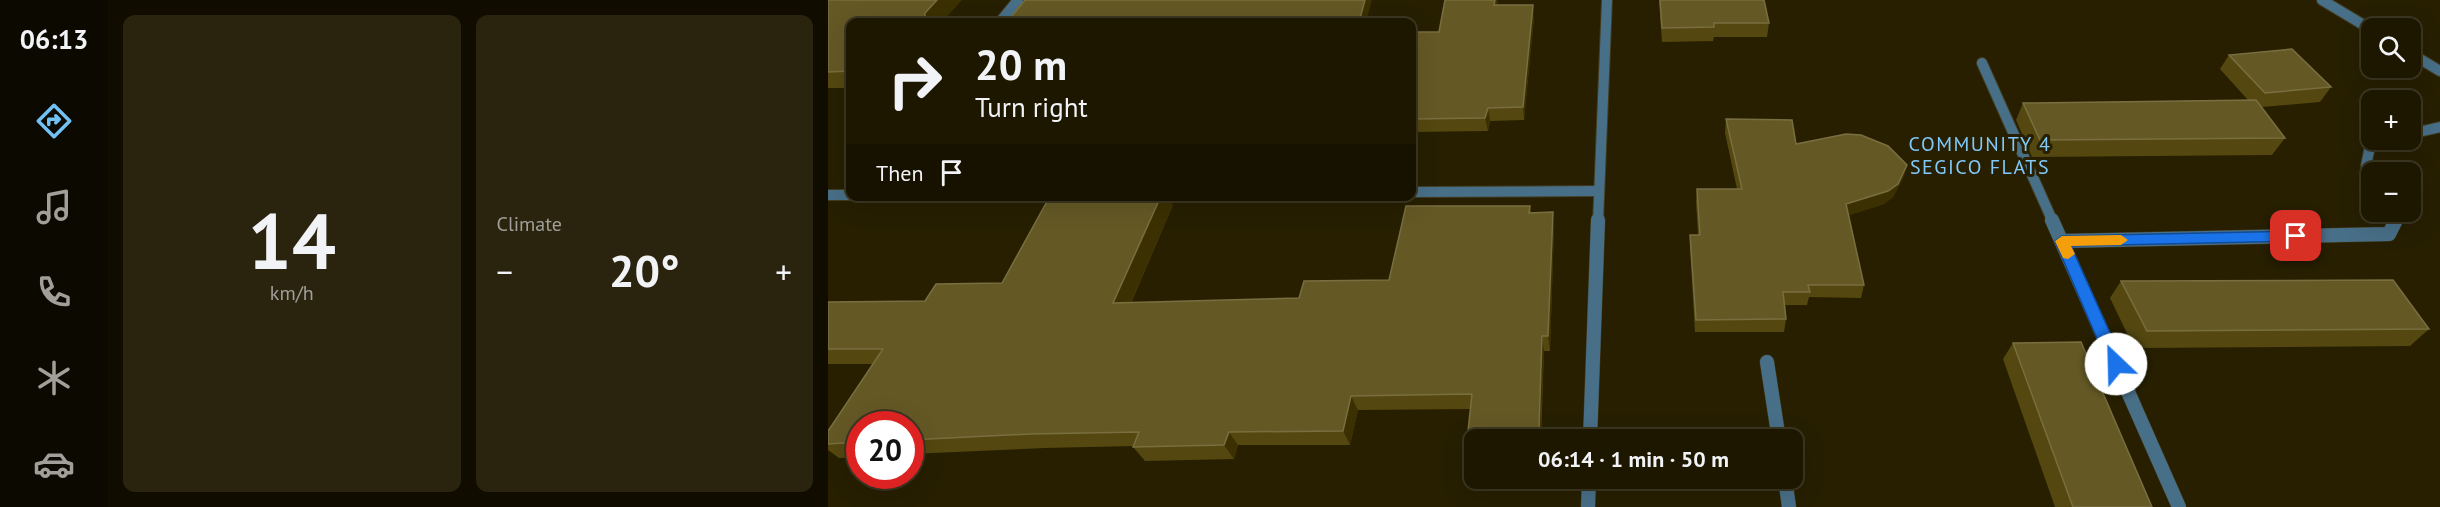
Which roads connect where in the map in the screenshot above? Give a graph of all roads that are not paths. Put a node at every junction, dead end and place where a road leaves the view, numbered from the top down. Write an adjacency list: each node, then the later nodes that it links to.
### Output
1 (1018, 0): 4 (street)
2 (1607, 0): 11 (street)
3 (2322, 0): 5 (street)
4 (1003, 18)
5 (2361, 23)
6 (2421, 60): 8 (street)
7 (1982, 63): 16 (street)
8 (2440, 71)
9 (2440, 127): 10 (street)
10 (2421, 131)
11 (1599, 191): 12 (street); 18 (street)
12 (1416, 192)
13 (828, 195): 14 (street)
14 (846, 195)
15 (2395, 222): 16 (street)
16 (2062, 241): 24 (street)
17 (1767, 362): 19 (street)
18 (1590, 429)
19 (1777, 429)
20 (1589, 489): 22 (street)
21 (1787, 489): 23 (street)
22 (1588, 507)
23 (1789, 507)
24 (2179, 507)

